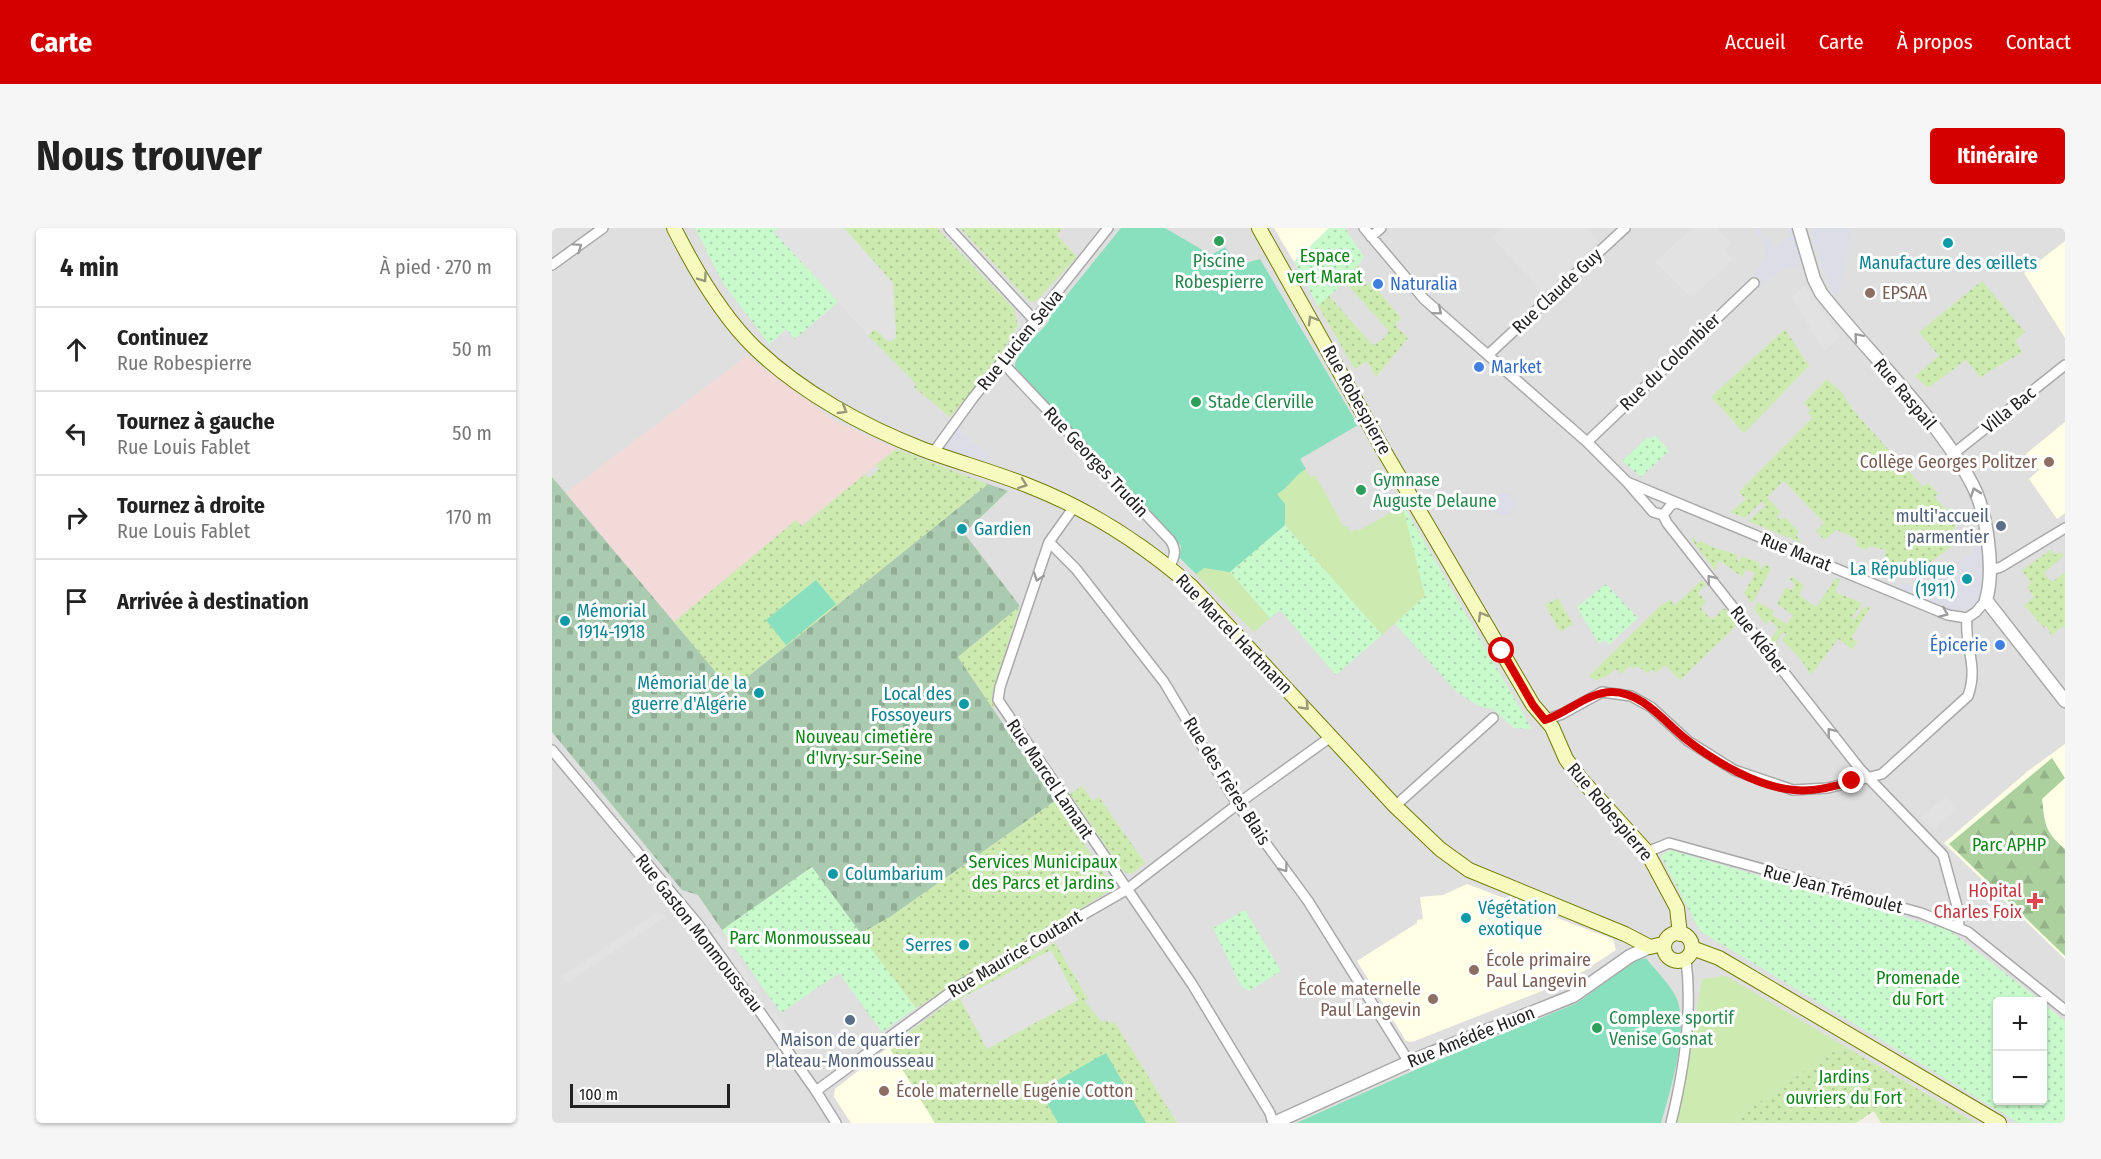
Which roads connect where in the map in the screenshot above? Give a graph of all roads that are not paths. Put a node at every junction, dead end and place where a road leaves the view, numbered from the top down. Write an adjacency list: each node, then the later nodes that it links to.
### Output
1 (603, 228): 11 (street, one-way to 1)
2 (674, 228): 18 (main road, Rue Marcel Hartmann, one-way to 18)
3 (949, 228): 13 (street)
4 (1108, 228): 13 (street, Rue Lucien Selva)
5 (1259, 228): 32 (main road, Rue Robespierre, one-way to 5)
6 (1364, 228): 10 (street, Rue Marat)
7 (1381, 228): 10 (street)
8 (1625, 228): 14 (street, Rue Claude Guy)
9 (1799, 228): 19 (street, Rue Raspail, one-way to 9)
10 (1371, 237): 14 (street, Rue Marat, one-way to 14)
11 (552, 264)
12 (1754, 283): 17 (street, Rue du Colombier)
13 (1035, 321): 15 (street, Rue Lucien Selva)
14 (1489, 354): 17 (street, Rue Marat)
15 (1002, 363): 18 (street, Rue Lucien Selva); 26 (street, Rue Georges Trudin)
16 (2065, 365): 19 (street, Villa Bac)
17 (1587, 442): 20 (street, Rue Marat)
18 (933, 453): 22 (main road, Rue Marcel Hartmann, one-way to 22)
19 (1953, 454): 27 (street, Rue Raspail, one-way to 19)
20 (1627, 482): 21 (street, Rue Marat); 23 (street, Rue Marat)
21 (1676, 503): 23 (street); 29 (street, Rue Marat, one-way to 29)
22 (1074, 507): 25 (street, Rue Marcel Lamant); 26 (main road, Rue Marcel Hartmann)
23 (1663, 515): 35 (street, Rue Kléber, one-way to 23)
24 (2065, 528): 27 (street)
25 (1049, 542): 36 (street, Rue des Frères Blais); 39 (street, Rue Marcel Lamant, one-way to 39)
26 (1169, 567): 33 (main road, Rue Marcel Hartmann, one-way to 33)
27 (1991, 570): 28 (street)
28 (1986, 600): 29 (street); 30 (street)
29 (1967, 618): 35 (street)
30 (2065, 702)
31 (1493, 718): 37 (street)
32 (1545, 720): 35 (street); 38 (main road, Rue Robespierre)
33 (1332, 736): 36 (street, Rue Maurice Coutant); 37 (main road, Rue Marcel Hartmann)
34 (552, 750): 46 (street, Rue Gaston Monmousseau)
35 (1868, 778): 40 (street, Rue Kléber)
36 (1237, 804): 39 (street, Rue Maurice Coutant); 45 (street, Rue des Frères Blais, one-way to 45)
37 (1395, 806): 42 (main road, Rue Marcel Hartmann)
38 (1647, 852): 40 (street, Rue Jean Trémoulet); 41 (main road, Rue Robespierre)
39 (1126, 890): 46 (street, Rue Maurice Coutant); 48 (street, Rue Marcel Lamant)
40 (1959, 926): 44 (street, Rue Jean Trémoulet)
41 (1680, 934): 42 (main road); 43 (main road)
42 (1656, 945): 43 (main road, Rue Marcel Hartmann); 45 (street, Rue Amédée Huon)
43 (1689, 954): 49 (street); 50 (main road)
44 (2065, 1010)
45 (1409, 1062): 48 (street, Rue Amédée Huon)
46 (816, 1091): 47 (street, Rue Gaston Monmousseau)
47 (836, 1123)
48 (1274, 1123)
49 (1671, 1123)
50 (1999, 1123)

